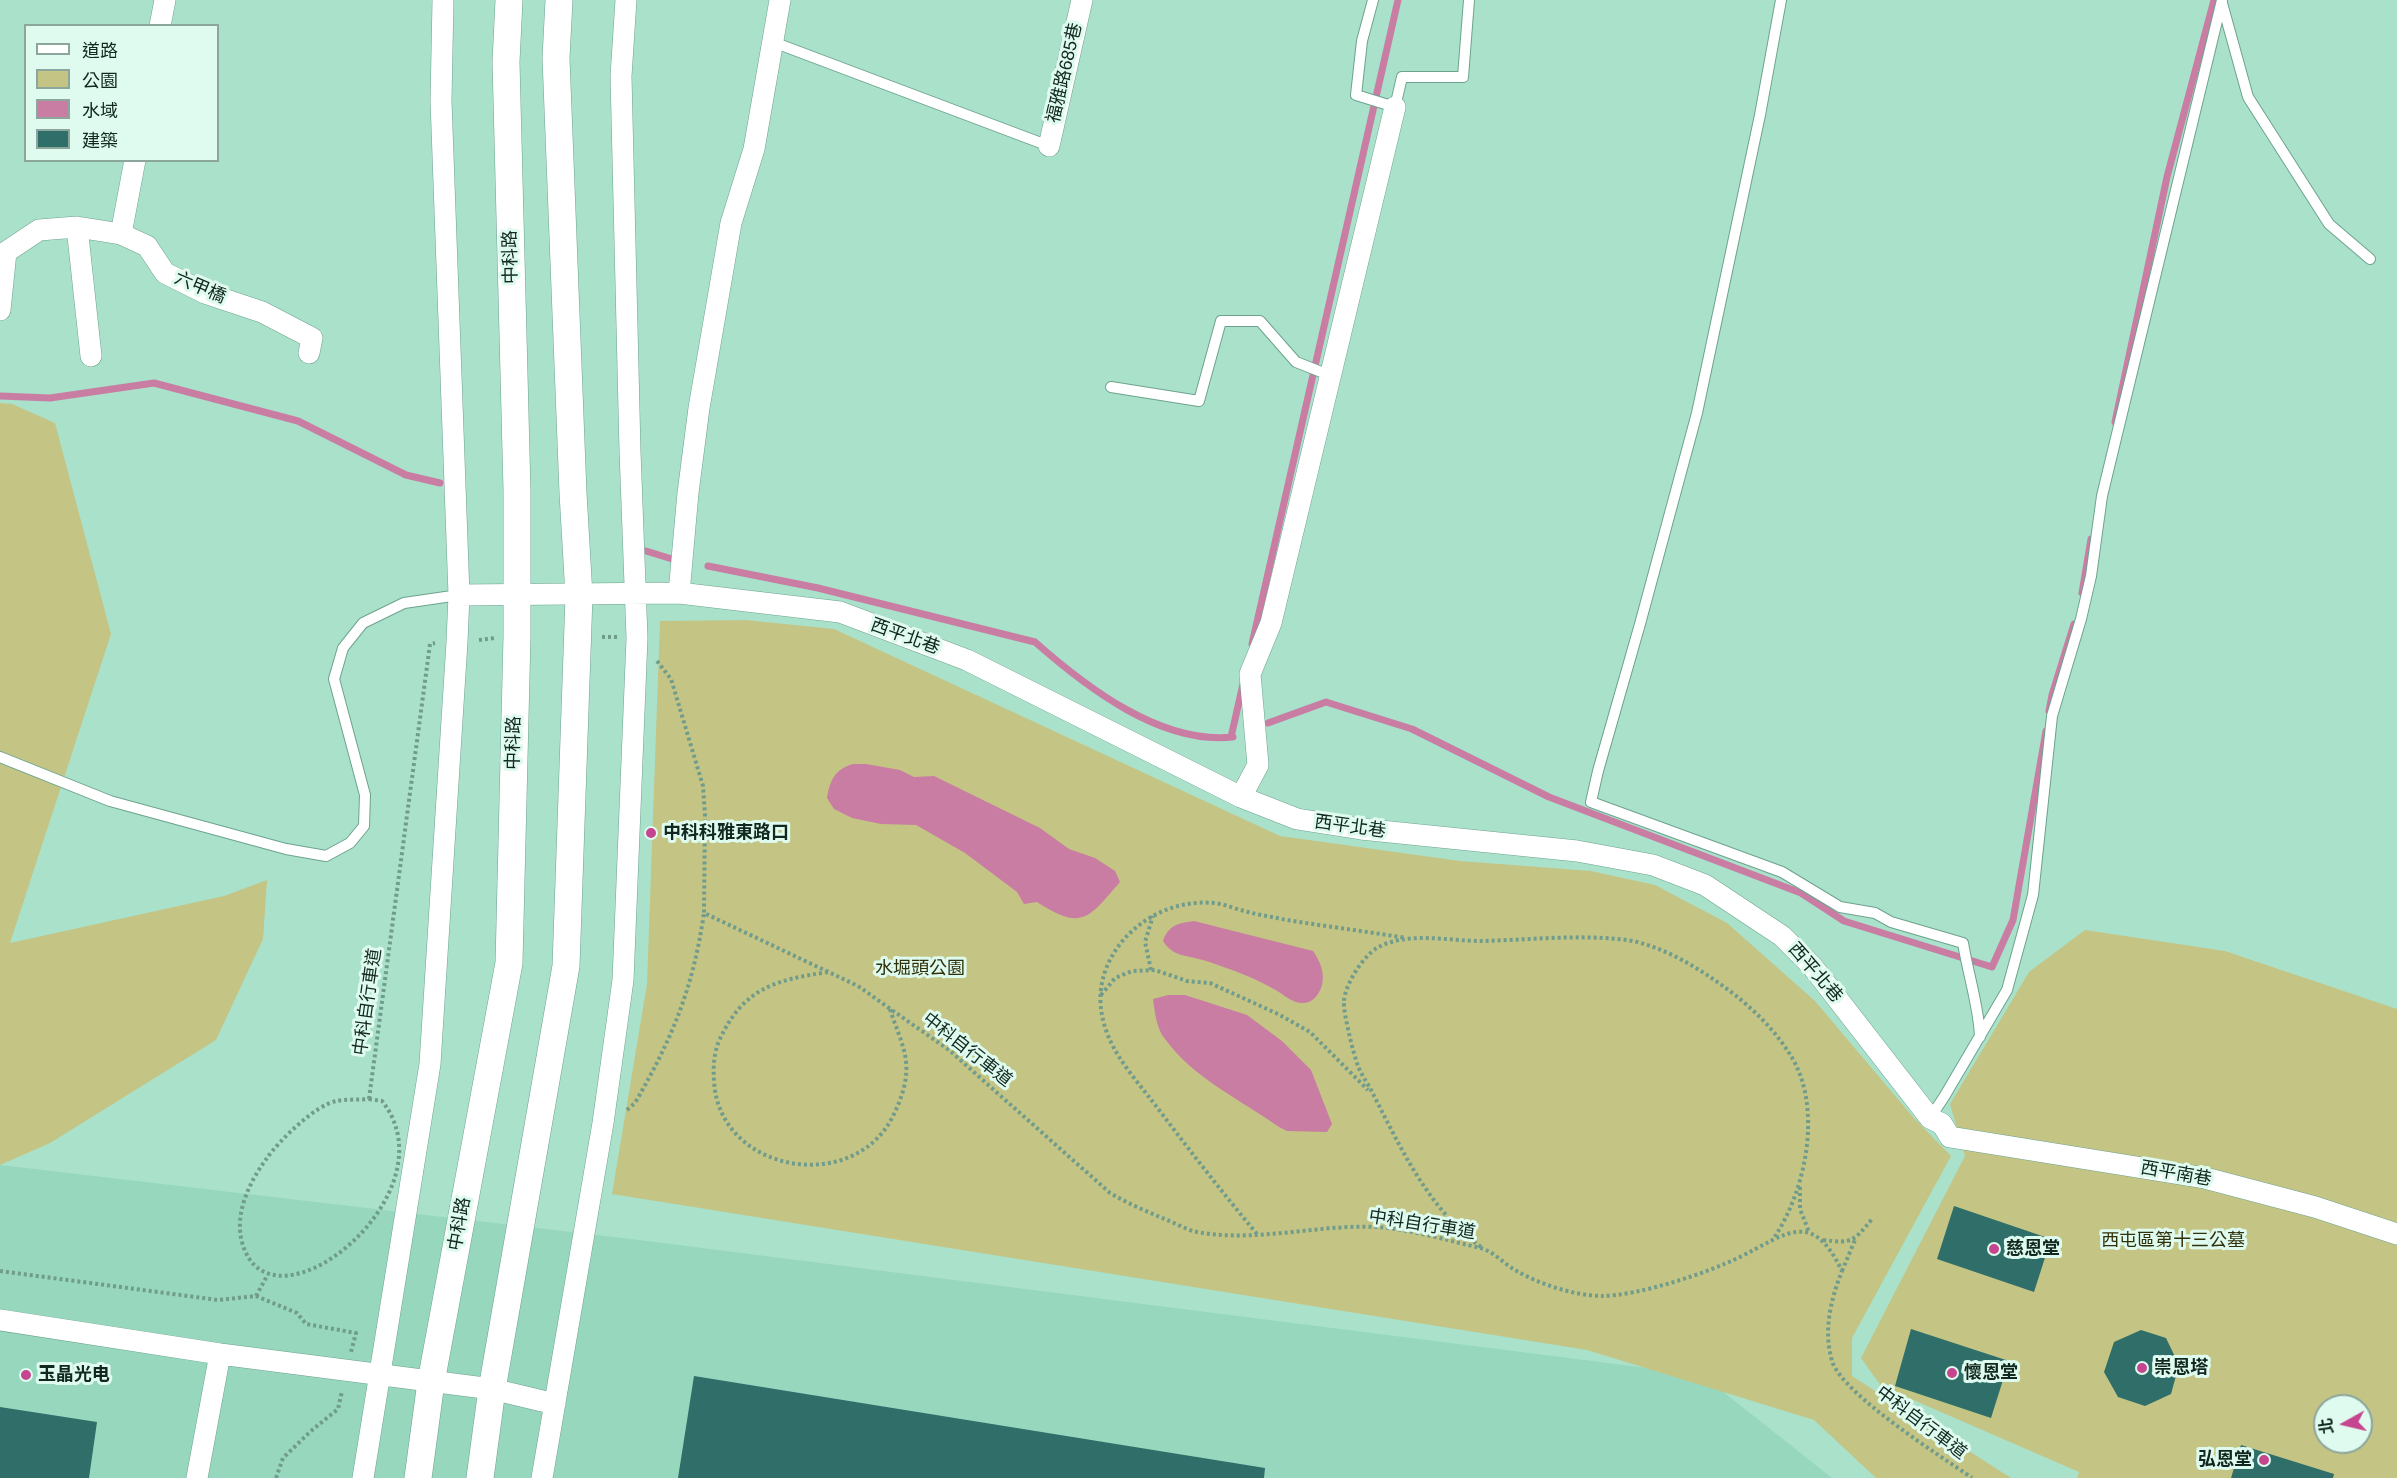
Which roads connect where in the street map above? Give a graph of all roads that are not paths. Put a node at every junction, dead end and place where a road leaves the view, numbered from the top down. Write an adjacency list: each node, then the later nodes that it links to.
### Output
1 (165, 0): 12 (street)
2 (443, 0): 27 (street)
3 (509, 0): 28 (street, 中科路)
4 (559, 0): 29 (street)
5 (627, 0): 25 (street)
6 (780, 0): 13 (street)
7 (1082, 0): 15 (street, 福雅路685巷)
8 (1373, 0): 14 (lane)
9 (1469, 0): 14 (lane)
10 (1781, 0): 32 (lane)
11 (2222, 1): 19 (lane); 32 (lane)
12 (160, 24)
13 (773, 42): 15 (lane); 26 (street)
14 (1395, 107): 23 (street)
15 (1049, 146)
16 (135, 162): 18 (street)
17 (77, 227): 18 (street); 20 (street); 22 (street)
18 (121, 234): 21 (street, 六甲橋)
19 (2370, 259)
20 (0, 310)
21 (309, 353)
22 (92, 356)
23 (1329, 375): 24 (lane); 31 (street)
24 (1111, 387)
25 (634, 593): 26 (street, 西平北巷); 29 (street, 西平北巷); 41 (street)
26 (679, 593): 31 (street, 西平北巷)
27 (459, 595): 28 (street, 西平北巷); 30 (lane); 38 (street)
28 (515, 596): 29 (street, 西平北巷); 39 (street, 中科路)
29 (579, 596): 40 (street)
30 (0, 757)
31 (1241, 797): 33 (street, 西平北巷)
32 (1980, 1037): 33 (lane)
33 (1930, 1118): 34 (street, 西平北巷)
34 (1950, 1137): 35 (street, 西平南巷)
35 (2397, 1234)
36 (0, 1320): 37 (street)
37 (220, 1354): 38 (street); 42 (street)
38 (379, 1374): 39 (street); 43 (street)
39 (431, 1382): 40 (street); 44 (street, 中科路)
40 (492, 1389): 41 (street); 45 (street)
41 (555, 1404): 46 (street)
42 (198, 1478)
43 (363, 1478)
44 (418, 1478)
45 (480, 1478)
46 (542, 1478)

